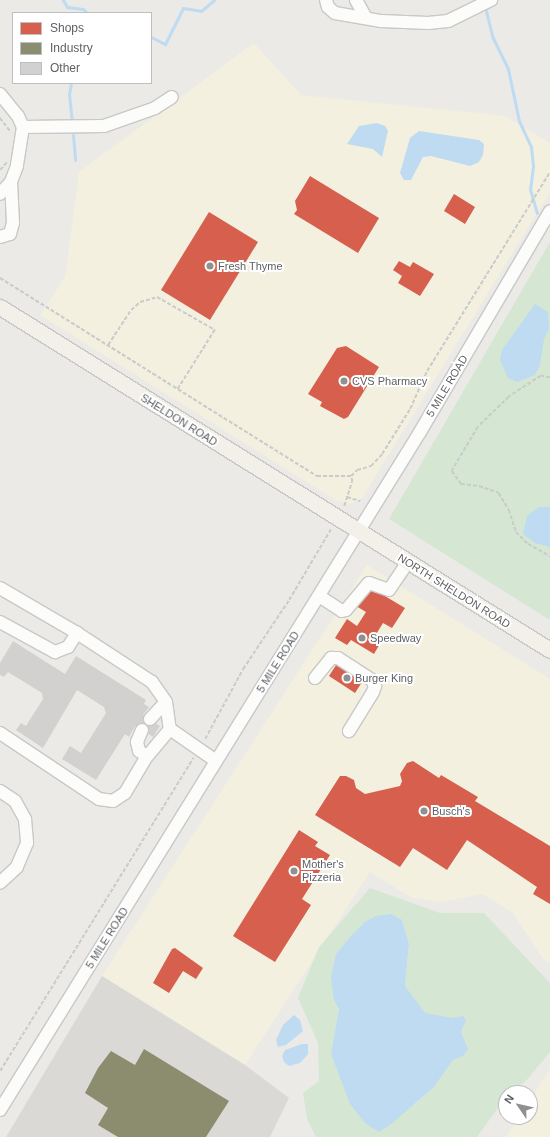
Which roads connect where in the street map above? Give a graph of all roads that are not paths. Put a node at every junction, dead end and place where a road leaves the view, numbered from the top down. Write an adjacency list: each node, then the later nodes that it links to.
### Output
1 (326, 0): 4 (street)
2 (356, 0): 4 (street)
3 (491, 0): 4 (street)
4 (365, 16)
5 (0, 94): 7 (street)
6 (172, 97): 7 (street)
7 (23, 127): 8 (street)
8 (10, 182): 9 (street); 11 (street)
9 (0, 194)
10 (550, 211): 13 (street, 5 MILE ROAD)
11 (0, 237)
12 (0, 307): 13 (main road, SHELDON ROAD)
13 (358, 532): 14 (main road, NORTH SHELDON ROAD); 16 (street, 5 MILE ROAD)
14 (408, 562): 16 (street); 19 (main road, NORTH SHELDON ROAD)
15 (0, 588): 18 (street)
16 (319, 596): 28 (street, 5 MILE ROAD)
17 (0, 622): 18 (street)
18 (78, 633): 21 (street)
19 (550, 650)
20 (315, 678): 25 (street)
21 (166, 702): 22 (street); 23 (street)
22 (150, 719)
23 (170, 729): 27 (street); 28 (street)
24 (142, 730): 27 (street)
25 (349, 731)
26 (0, 734): 27 (street)
27 (147, 756)
28 (216, 761): 31 (street, 5 MILE ROAD)
29 (0, 791): 30 (street)
30 (0, 884)
31 (0, 1110)

